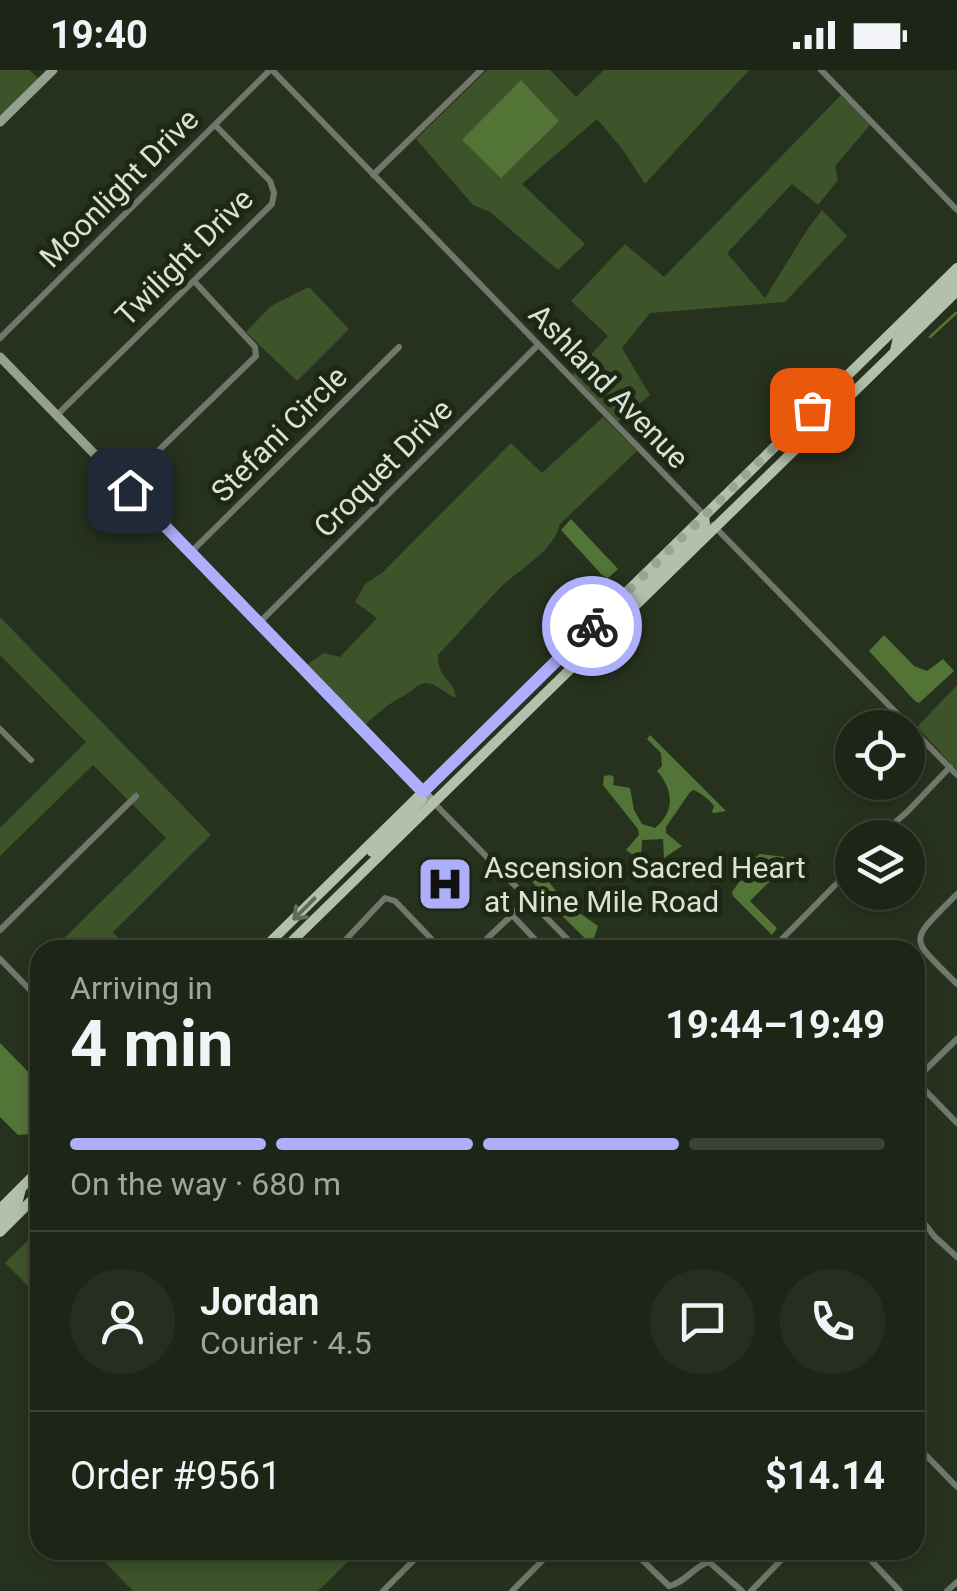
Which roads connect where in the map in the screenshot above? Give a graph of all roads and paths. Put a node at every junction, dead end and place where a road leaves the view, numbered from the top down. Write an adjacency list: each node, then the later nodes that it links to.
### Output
1 (53, 70): 5 (street)
2 (271, 70): 6 (street, Moonlight Drive); 7 (street, Ashland Avenue)
3 (482, 70): 7 (street)
4 (821, 70): 8 (street)
5 (0, 122)
6 (215, 125): 11 (street, Twilight Drive); 13 (street, Moonlight Drive)
7 (374, 175): 14 (street, Ashland Avenue)
8 (957, 210)
9 (957, 268): 18 (main road)
10 (957, 280): 16 (main road)
11 (194, 282): 19 (street, Twilight Drive); 20 (street)
12 (957, 291): 16 (main road)
13 (0, 338)
14 (538, 345): 21 (street, Ashland Avenue); 24 (street, Croquet Drive)
15 (398, 347): 23 (street, Stefani Circle)
16 (895, 352): 22 (main road)
17 (0, 357): 19 (street)
18 (808, 414): 21 (main road); 22 (main road)
19 (56, 415): 20 (street)
20 (124, 484): 23 (street)
21 (704, 516): 22 (street, Ashland Avenue); 25 (main road); 27 (main road)
22 (715, 526): 25 (main road); 30 (street, Ashland Avenue)
23 (190, 552): 24 (street)
24 (259, 623): 32 (street)
25 (613, 625): 26 (street); 34 (main road)
26 (633, 645)
27 (523, 693): 32 (main road); 34 (main road)
28 (0, 729): 29 (street)
29 (31, 760)
30 (950, 768): 31 (street, Ashland Avenue); 35 (street)
31 (957, 775)
32 (423, 792): 34 (street); 39 (main road); 42 (main road, one-way to 42)
33 (136, 796): 41 (street)
34 (433, 802): 38 (street); 39 (main road)
35 (898, 820)
36 (835, 885): 49 (street)
37 (957, 894): 50 (street)
38 (528, 898): 40 (street); 48 (street)
39 (334, 899): 43 (main road)
40 (512, 914): 46 (street); 47 (street)
41 (0, 930)
42 (272, 940)
43 (292, 940)
44 (345, 940): 45 (street)
45 (432, 940)
46 (485, 940)
47 (536, 940)
48 (568, 940)
49 (780, 940)
50 (919, 940)
51 (925, 952): 53 (street)
52 (0, 959): 54 (street)
53 (957, 984)
54 (30, 990)
55 (957, 1039): 56 (street)
56 (925, 1070)
57 (925, 1090): 58 (street)
58 (957, 1123)
59 (30, 1179): 60 (main road)
60 (21, 1188): 62 (main road); 63 (main road)
61 (30, 1202): 65 (main road)
62 (0, 1209)
63 (0, 1220)
64 (925, 1224): 66 (street)
65 (0, 1232)
66 (957, 1256)
67 (925, 1454): 68 (street)
68 (957, 1487)
69 (414, 1560): 76 (street)
70 (544, 1560): 77 (street)
71 (642, 1560): 75 (street)
72 (781, 1560): 79 (street)
73 (871, 1560): 80 (street)
74 (957, 1582): 81 (street)
75 (669, 1588): 78 (street)
76 (384, 1591)
77 (512, 1591)
78 (742, 1591)
79 (751, 1591)
80 (900, 1591)
81 (947, 1591)

